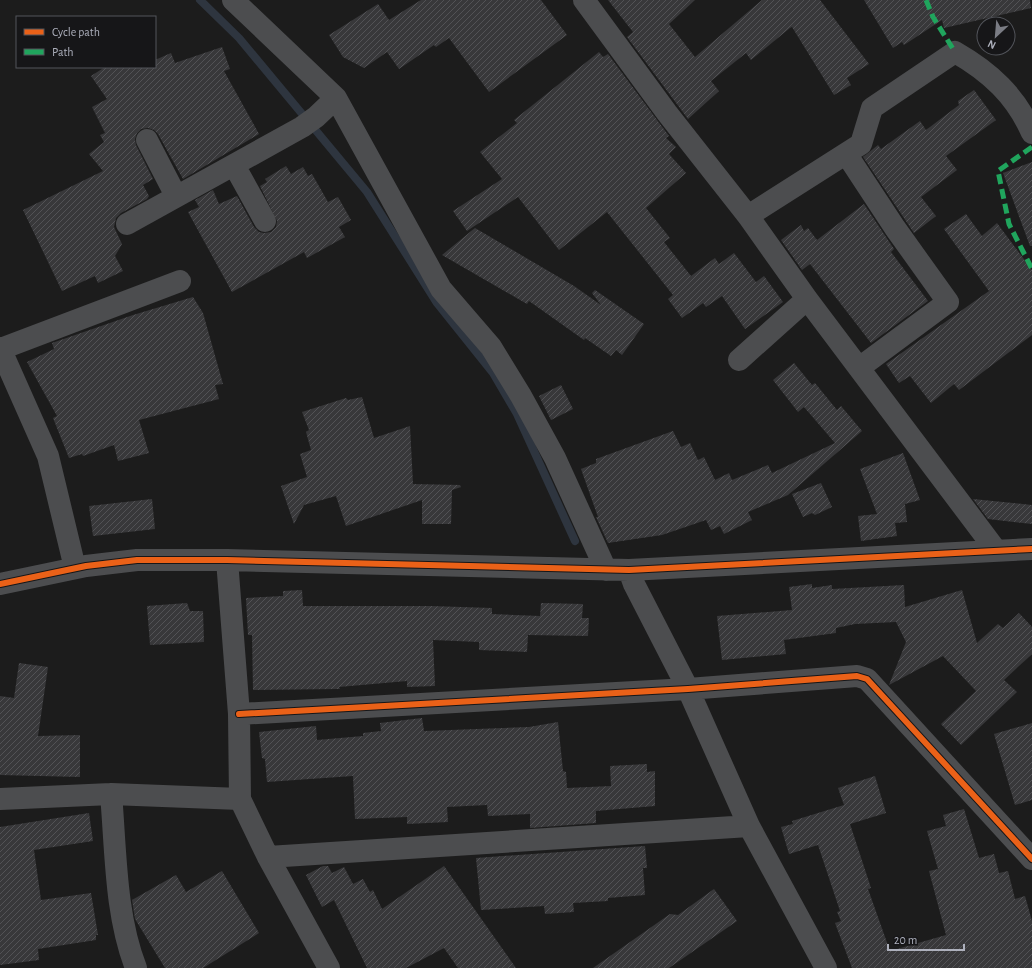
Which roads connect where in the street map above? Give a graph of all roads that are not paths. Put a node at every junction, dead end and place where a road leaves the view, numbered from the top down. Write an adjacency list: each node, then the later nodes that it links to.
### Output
1 (233, 0): 3 (street)
2 (584, 0): 9 (street)
3 (336, 98): 7 (street); 21 (street)
4 (1032, 133): 6 (street)
5 (147, 140): 8 (street)
6 (847, 155): 9 (street); 16 (street)
7 (234, 165): 8 (street); 10 (street)
8 (176, 196): 11 (street)
9 (748, 216): 13 (street)
10 (265, 221)
11 (127, 224)
12 (180, 280): 14 (street)
13 (807, 299): 15 (street); 16 (street)
14 (0, 348): 20 (street)
15 (739, 360)
16 (859, 368): 17 (street)
17 (994, 549): 18 (street); 22 (street)
18 (1032, 549)
19 (227, 560): 20 (street); 21 (street); 25 (street)
20 (75, 568): 23 (street)
21 (606, 570): 22 (street)
22 (629, 570): 24 (street)
23 (0, 585)
24 (688, 689): 25 (street); 29 (street); 31 (street)
25 (239, 714): 28 (street)
26 (111, 794): 27 (street); 28 (street); 32 (street)
27 (0, 799)
28 (240, 799): 30 (street)
29 (749, 826): 30 (street); 34 (street)
30 (268, 857): 33 (street)
31 (1032, 859)
32 (136, 968)
33 (329, 968)
34 (826, 968)

